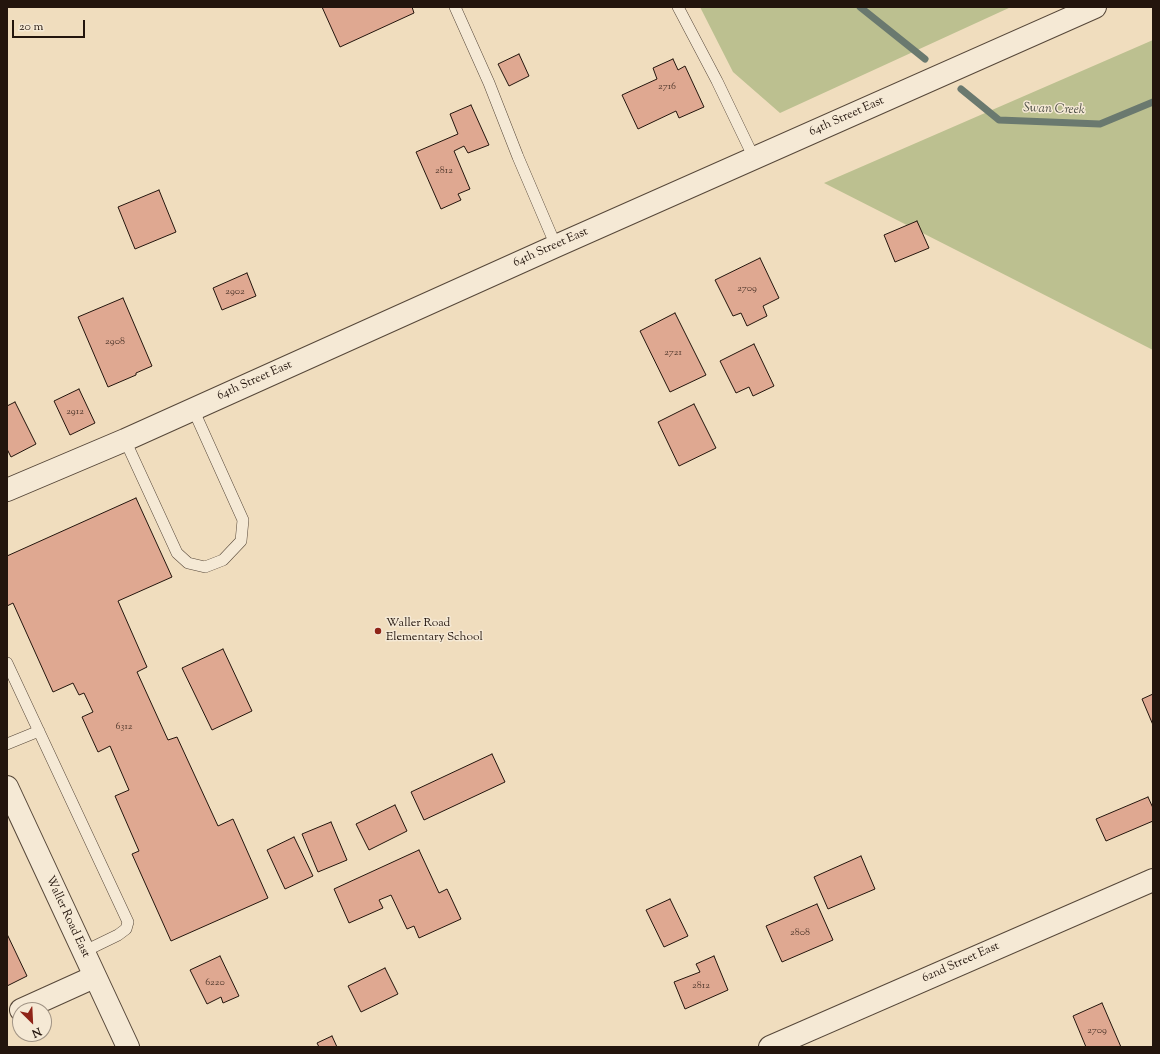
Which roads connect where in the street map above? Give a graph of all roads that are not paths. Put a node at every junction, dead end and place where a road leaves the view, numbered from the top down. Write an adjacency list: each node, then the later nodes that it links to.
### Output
1 (455, 7): 5 (lane)
2 (678, 7): 4 (lane)
3 (1095, 7): 4 (street, 64th Street East)
4 (754, 158): 5 (street, 64th Street East)
5 (556, 246): 6 (street, 64th Street East)
6 (193, 409): 7 (street, 64th Street East); 7 (lane)
7 (125, 440): 8 (street, 64th Street East)
8 (7, 490)
9 (7, 663): 10 (lane)
10 (39, 731): 11 (lane); 14 (lane)
11 (7, 744)
12 (7, 787): 14 (street, Waller Road East)
13 (1153, 880): 18 (street, 62nd Street East)
14 (83, 952): 15 (street, Waller Road East)
15 (94, 977): 16 (street); 17 (street, Waller Road East)
16 (39, 1002)
17 (128, 1047)
18 (770, 1047)

